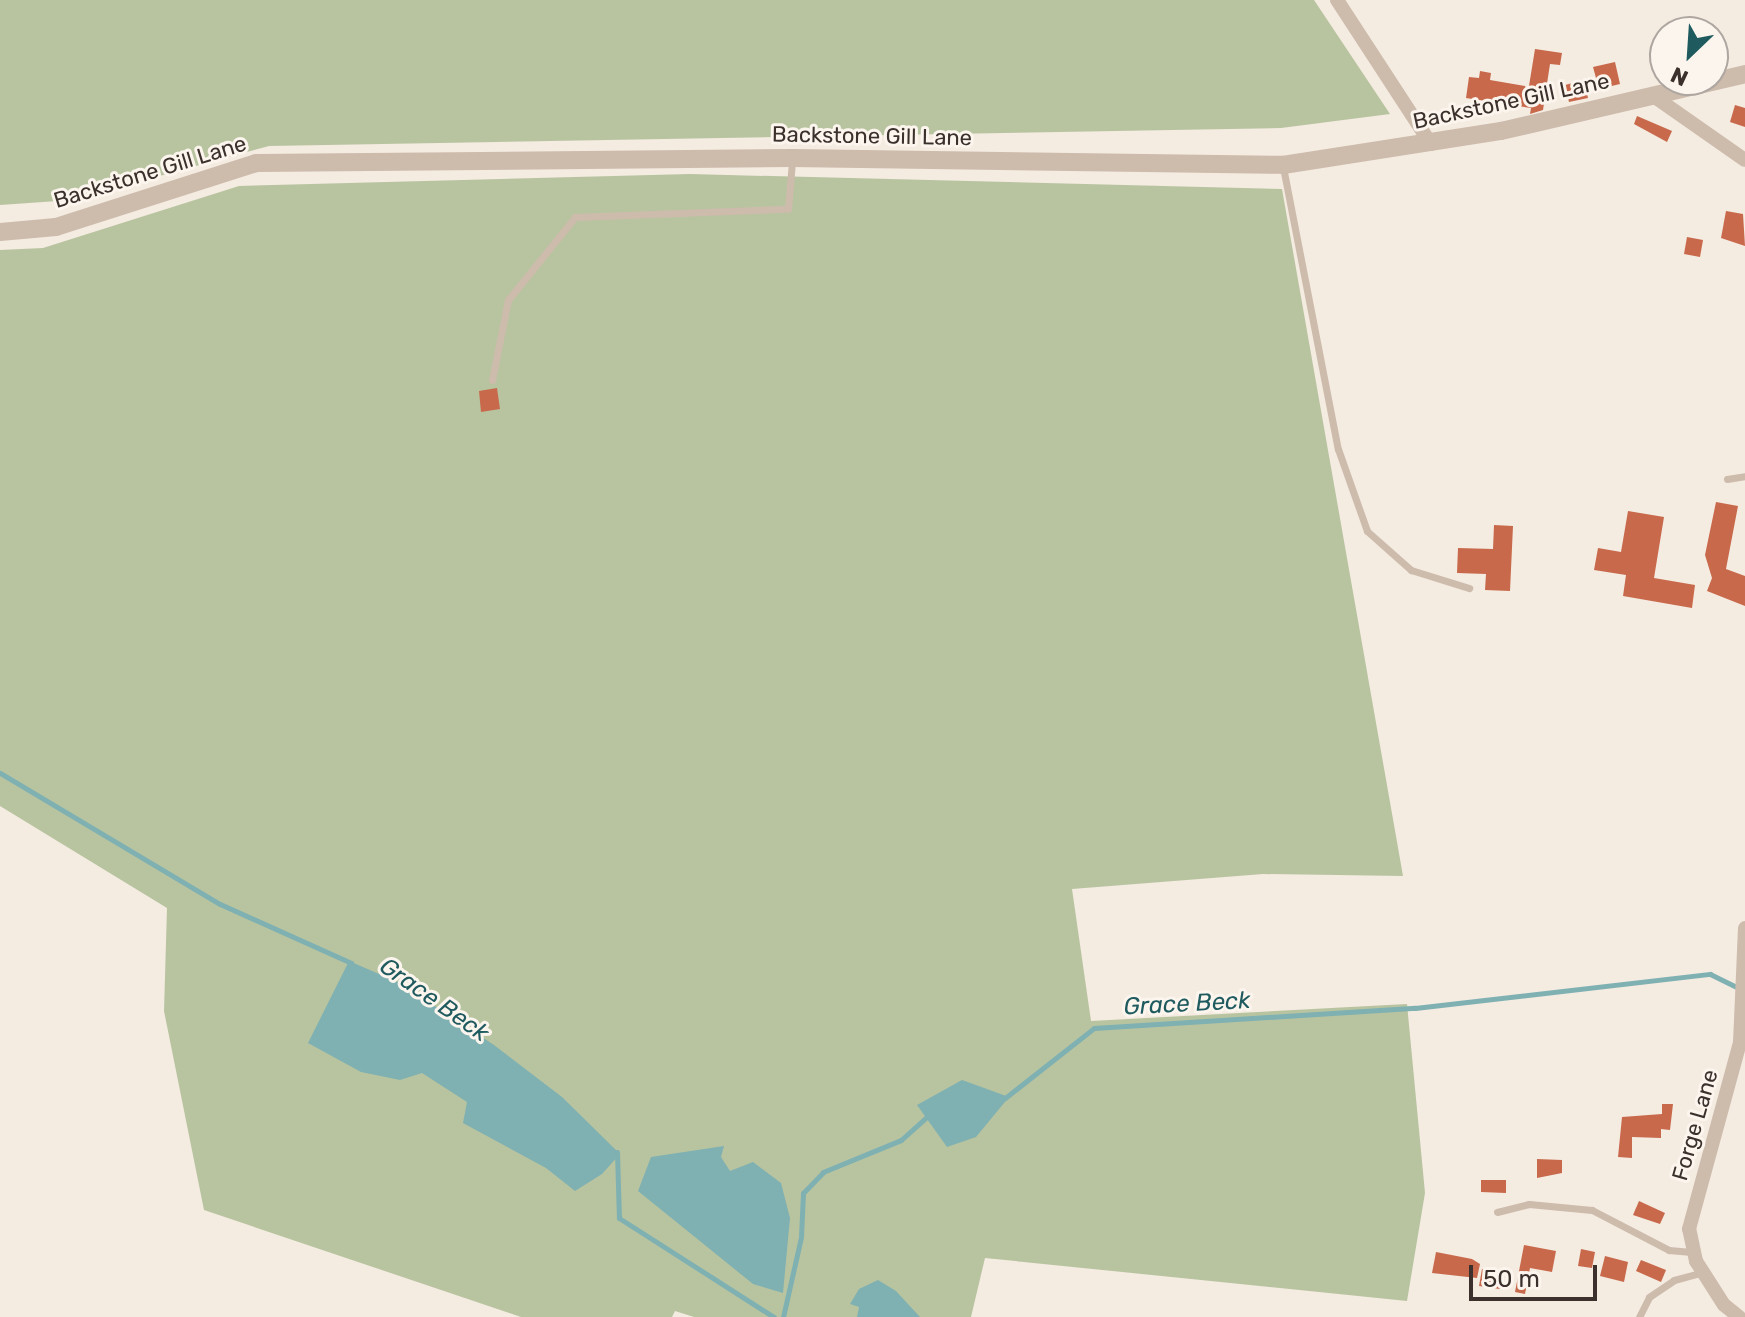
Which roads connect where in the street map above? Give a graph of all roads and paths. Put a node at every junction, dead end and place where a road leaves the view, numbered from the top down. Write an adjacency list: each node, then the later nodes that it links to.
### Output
1 (1337, 0): 4 (street)
2 (1649, 96): 4 (street, Backstone Gill Lane)
3 (1653, 96): 6 (street)
4 (1431, 144): 7 (street, Backstone Gill Lane)
5 (792, 158): 7 (street, Backstone Gill Lane); 8 (street, Backstone Gill Lane); 9 (lane)
6 (1745, 160)
7 (1283, 165): 12 (lane)
8 (0, 232)
9 (492, 380)
10 (1745, 476): 11 (lane)
11 (1727, 479)
12 (1469, 588)
13 (1745, 928): 15 (street, Forge Lane)
14 (1497, 1212): 15 (lane)
15 (1694, 1252): 16 (street, Forge Lane)
16 (1703, 1272): 17 (lane); 18 (street, Forge Lane)
17 (1639, 1317)
18 (1739, 1317)

